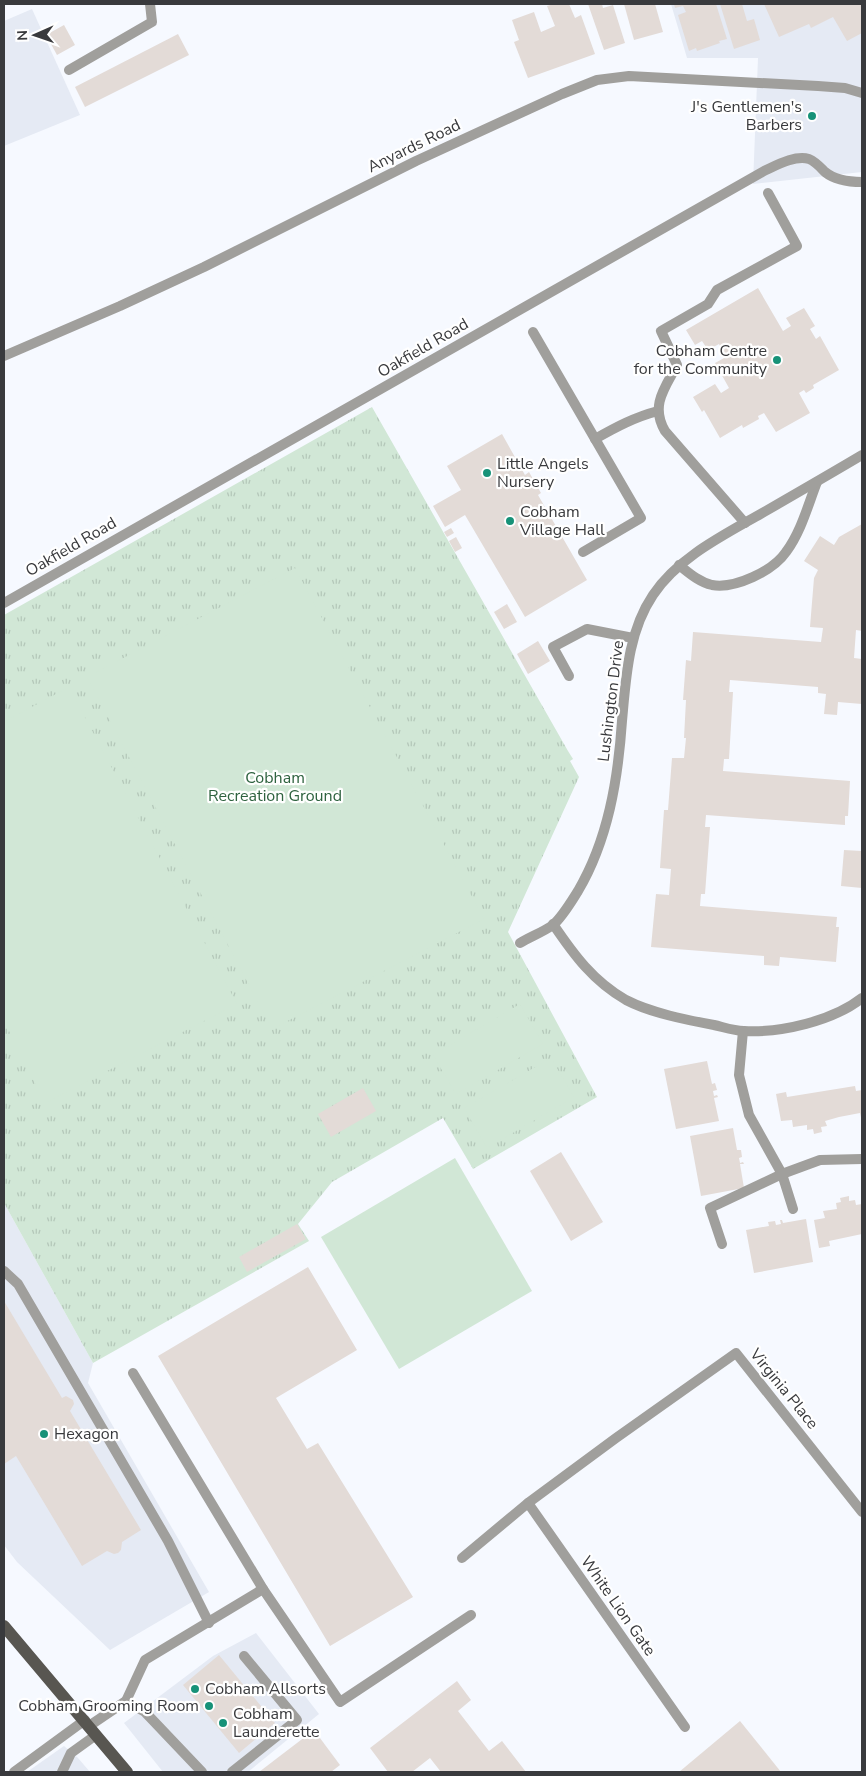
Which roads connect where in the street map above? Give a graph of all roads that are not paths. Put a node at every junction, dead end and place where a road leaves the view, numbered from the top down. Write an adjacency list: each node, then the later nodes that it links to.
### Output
1 (150, 4): 2 (street)
2 (69, 70)
3 (862, 93): 7 (street, Anyards Road)
4 (862, 182): 15 (street, Oakfield Road)
5 (768, 193): 8 (street)
6 (533, 332): 9 (street)
7 (4, 356)
8 (658, 411): 9 (street); 12 (street)
9 (595, 439): 13 (street)
10 (862, 455): 11 (street, Lushington Drive)
11 (817, 482): 12 (street, Lushington Drive); 14 (street)
12 (745, 523): 14 (street, Lushington Drive)
13 (583, 552)
14 (679, 565): 16 (street, Lushington Drive)
15 (4, 603)
16 (633, 638): 17 (street); 18 (street, Lushington Drive)
17 (569, 676)
18 (553, 924): 19 (street, Lushington Drive); 21 (street)
19 (520, 943)
20 (862, 998): 21 (street)
21 (743, 1031): 23 (street)
22 (862, 1159): 23 (street)
23 (782, 1174): 24 (street); 25 (street)
24 (793, 1209)
25 (722, 1244)
26 (4, 1271): 33 (street)
27 (133, 1373): 31 (street)
28 (528, 1503): 29 (street, Virginia Place); 30 (street); 37 (street, White Lion Gate)
29 (862, 1512)
30 (462, 1558)
31 (263, 1589): 32 (street); 33 (street)
32 (471, 1615)
33 (209, 1623): 36 (street)
34 (4, 1626): 38 (main road)
35 (244, 1656): 43 (street)
36 (126, 1701): 38 (street); 42 (street)
37 (685, 1726)
38 (90, 1727): 39 (street); 40 (street); 41 (main road)
39 (14, 1772)
40 (62, 1772)
41 (127, 1772)
42 (202, 1772)
43 (232, 1772)

